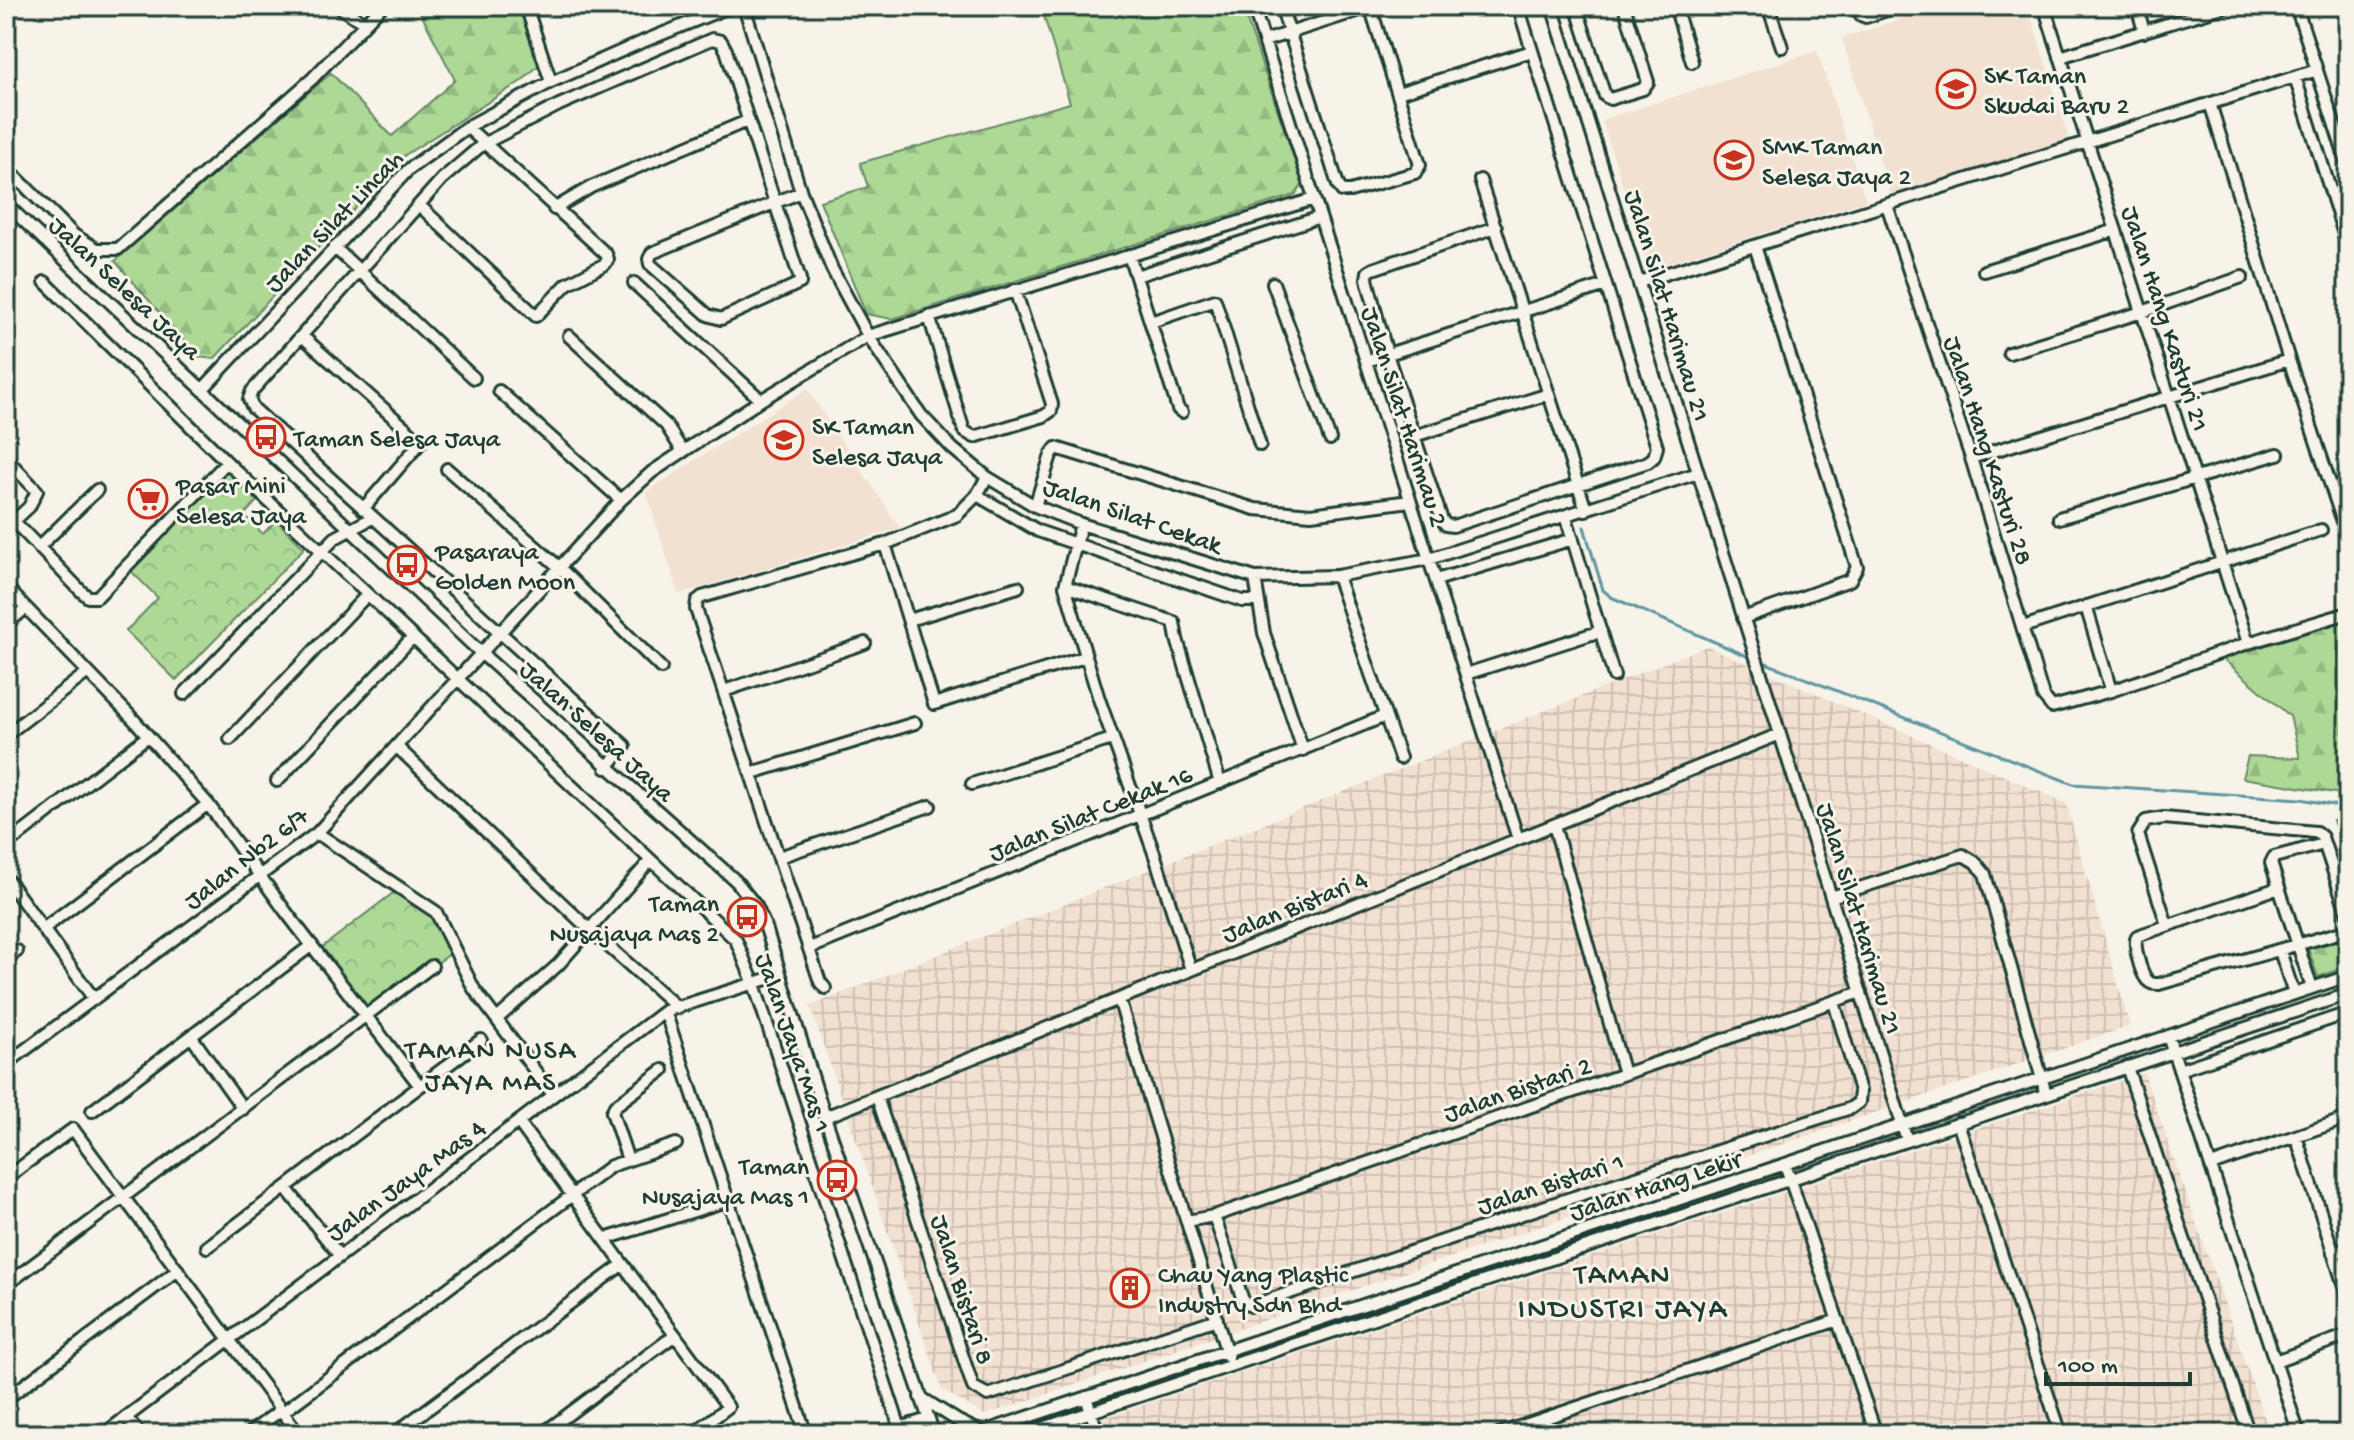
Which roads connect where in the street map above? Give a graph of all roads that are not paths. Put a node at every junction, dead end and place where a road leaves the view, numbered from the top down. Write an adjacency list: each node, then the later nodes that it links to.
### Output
1 (338, 6): 21 (street)
2 (382, 6): 21 (street)
3 (526, 6): 33 (street)
4 (731, 6): 33 (street, Jalan Silat Lincah)
5 (744, 6): 43 (street, Jalan Silat Cekak)
6 (1253, 6): 24 (street, Jalan Silat Harimau 2)
7 (1281, 6): 23 (street)
8 (1371, 6): 23 (street); 34 (street)
9 (1518, 6): 26 (street)
10 (1552, 6): 30 (street, Jalan Silat Harimau 21)
11 (1576, 6): 28 (street)
12 (1624, 6): 28 (street)
13 (1675, 6): 29 (street)
14 (1768, 6): 25 (street)
15 (1899, 6): 20 (street)
16 (2044, 6): 27 (street, Jalan Hang Kasturi 21)
17 (2137, 6): 22 (street)
18 (2226, 6): 22 (street)
19 (2296, 6): 31 (street)
20 (1859, 11)
21 (364, 23): 41 (street)
22 (2144, 32): 27 (street)
23 (1290, 33): 24 (street); 34 (street)
24 (1264, 41): 44 (street, Jalan Silat Harimau 2)
25 (1782, 47)
26 (1532, 51): 34 (street); 65 (street)
27 (2060, 57): 38 (street, Jalan Hang Kasturi 21)
28 (1592, 59): 30 (street)
29 (1692, 62)
30 (1571, 68): 62 (street, Jalan Silat Harimau 21)
31 (2317, 70): 32 (street); 40 (street)
32 (2295, 77): 35 (street); 55 (street)
33 (551, 82): 37 (street, Jalan Silat Lincah)
34 (1398, 93)
35 (2210, 103): 38 (street); 76 (street)
36 (747, 121): 39 (street); 45 (street); 49 (street)
37 (467, 127): 39 (street); 54 (street, Jalan Silat Lincah)
38 (2088, 142): 48 (street); 52 (street, Jalan Hang Kasturi 21)
39 (483, 144): 47 (street); 49 (street)
40 (2348, 166)
41 (6, 167)
42 (1480, 180): 51 (street)
43 (801, 192): 45 (street); 73 (street, Jalan Silat Cekak)
44 (1314, 199): 50 (street, Jalan Silat Harimau 2); 56 (street, Jalan Nb2 6/7)
45 (775, 203): 45 (street)
46 (6, 204): 79 (street, Jalan Selesa Jaya)
47 (419, 205): 49 (street); 58 (street)
48 (1887, 205): 53 (street); 91 (street, Jalan Hang Kasturi 28)
49 (554, 209)
50 (1320, 217): 59 (street); 77 (street, Jalan Silat Harimau 2)
51 (1496, 227): 67 (street); 75 (street)
52 (2116, 230): 57 (street); 68 (street, Jalan Hang Kasturi 21)
53 (1755, 246): 62 (street); 132 (street)
54 (334, 247): 58 (street); 79 (street, Jalan Silat Lincah)
55 (2348, 247)
56 (1129, 255): 59 (street); 66 (street, Jalan Nb2 6/7)
57 (1984, 271)
58 (359, 272): 71 (street); 78 (street)
59 (1136, 276): 70 (street)
60 (2242, 277): 68 (street)
61 (45, 282): 92 (street, Jalan Jaya Mas 1)
62 (1639, 282): 94 (street, Jalan Silat Harimau 21)
63 (634, 283): 83 (street)
64 (1273, 283): 86 (street)
65 (1606, 285): 67 (street); 97 (street)
66 (1015, 290): 69 (street, Jalan Nb2 6/7); 69 (street)
67 (1522, 311): 75 (street); 81 (street)
68 (2142, 312): 74 (street); 82 (street, Jalan Hang Kasturi 21)
69 (929, 316): 73 (street, Jalan Nb2 6/7)
70 (1151, 322): 84 (street); 87 (street)
71 (302, 336): 103 (street); 103 (street)
72 (569, 336): 88 (street)
73 (868, 336): 83 (street, Jalan Nb2 6/7); 95 (street, Jalan Silat Cekak)
74 (2009, 353)
75 (1387, 354): 77 (street); 85 (street)
76 (2289, 360): 82 (street); 112 (street)
77 (1366, 361): 101 (street, Jalan Silat Harimau 2)
78 (474, 378)
79 (203, 389): 111 (street, Jalan Selesa Jaya)
80 (499, 391): 100 (street)
81 (1549, 394): 85 (street); 97 (street)
82 (2169, 395): 91 (street); 96 (street, Jalan Hang Kasturi 21)
83 (761, 400): 88 (street, Jalan Nb2 6/7)
84 (1182, 412)
85 (1414, 436): 97 (street)
86 (1330, 439)
87 (1260, 445)
88 (683, 452): 100 (street, Jalan Nb2 6/7)
89 (2278, 454): 96 (street)
90 (6, 458): 105 (street)
91 (1971, 458): 135 (street, Jalan Hang Kasturi 28)
92 (227, 462): 116 (street); 117 (street, Jalan Jaya Mas 1)
93 (447, 469): 120 (street)
94 (1698, 473): 104 (street, Jalan Silat Cekak); 132 (street, Jalan Silat Harimau 21)
95 (987, 477): 99 (street); 102 (street, Jalan Silat Cekak)
96 (2196, 479): 108 (street); 119 (street, Jalan Hang Kasturi 21)
97 (1578, 485): 104 (street)
98 (97, 490): 116 (street)
99 (977, 495): 114 (street); 115 (street)
100 (621, 500): 120 (street, Jalan Nb2 6/7)
101 (1410, 501): 102 (street, Jalan Silat Cekak); 118 (street, Jalan Silat Harimau 2)
102 (1035, 506): 109 (street, Jalan Silat Cekak)
103 (363, 509): 107 (street)
104 (1586, 510): 106 (street, Jalan Silat Cekak)
105 (10, 517): 116 (street)
106 (1566, 517): 113 (street); 118 (street, Jalan Silat Cekak)
107 (372, 518): 111 (street); 137 (street)
108 (2059, 518)
109 (1081, 524): 115 (street); 122 (street, Jalan Silat Cekak)
110 (2321, 530): 119 (street)
111 (350, 532): 117 (street); 141 (street, Jalan Selesa Jaya)
112 (2348, 537)
113 (1573, 539): 123 (street); 136 (street)
114 (885, 544): 133 (street); 148 (street)
115 (1077, 544): 124 (street); 128 (street)
116 (40, 546)
117 (322, 552): 127 (street, Jalan Jaya Mas 1); 150 (street)
118 (1429, 559): 121 (street, Jalan Silat Cekak); 123 (street, Jalan Silat Harimau 2)
119 (2222, 563): 129 (street); 140 (street, Jalan Hang Kasturi 21)
120 (560, 568): 137 (street, Jalan Nb2 6/7); 143 (street)
121 (1337, 576): 122 (street, Jalan Silat Cekak); 151 (street)
122 (1255, 578): 128 (street)
123 (1436, 580): 145 (street, Jalan Silat Harimau 2)
124 (1065, 586): 142 (street); 164 (street)
125 (6, 587): 130 (street)
126 (1018, 587): 133 (street)
127 (367, 595): 138 (street, Jalan Jaya Mas 1); 156 (street)
128 (1257, 601): 159 (street)
129 (2086, 606): 135 (street); 149 (street)
130 (26, 608): 134 (street); 144 (street)
131 (2348, 613): 140 (street)
132 (1743, 618): 153 (street, Jalan Silat Harimau 21)
133 (909, 620): 142 (street)
134 (6, 624)
135 (2023, 627): 149 (street, Jalan Hang Kasturi 28)
136 (1601, 631): 145 (street); 146 (street)
137 (500, 635): 141 (street, Jalan Nb2 6/7); 161 (street)
138 (412, 638): 147 (street, Jalan Jaya Mas 1); 163 (street)
139 (865, 643): 148 (street)
140 (2248, 643): 149 (street)
141 (482, 654): 147 (street, Jalan Nb2 6/7); 161 (street, Jalan Selesa Jaya)
142 (1085, 657): 157 (street)
143 (661, 668)
144 (88, 672): 154 (street); 155 (street)
145 (1466, 674): 172 (street, Jalan Silat Harimau 2)
146 (1614, 676)
147 (457, 681): 158 (street, Jalan Nb2 6/7); 175 (street, Jalan Jaya Mas 1)
148 (724, 691): 162 (street)
149 (2111, 691)
150 (184, 694)
151 (1385, 716): 159 (street, Jalan Silat Cekak 16); 160 (street)
152 (915, 723): 162 (street)
153 (1780, 734): 169 (street, Jalan Bistari 4); 179 (street, Jalan Silat Harimau 21)
154 (6, 735)
155 (148, 736): 166 (street); 171 (street)
156 (230, 739)
157 (1112, 739): 165 (street); 168 (street)
158 (397, 747): 170 (street, Jalan Nb2 6/7); 184 (street)
159 (1303, 750): 164 (street, Jalan Silat Cekak 16)
160 (1400, 758)
161 (606, 768): 193 (street, Jalan Selesa Jaya)
162 (752, 773): 174 (street)
163 (277, 781)
164 (1220, 783): 168 (street, Jalan Silat Cekak 16)
165 (972, 784)
166 (208, 804): 176 (street); 183 (street)
167 (930, 806): 174 (street)
168 (1140, 815): 187 (street, Jalan Silat Cekak 16); 192 (street)
169 (1554, 825): 172 (street, Jalan Bistari 4); 219 (street)
170 (317, 833): 176 (street, Jalan Nb2 6/7); 210 (street)
171 (17, 837)
172 (1518, 839): 192 (street, Jalan Bistari 4)
173 (2324, 844): 178 (street); 180 (street); 181 (street)
174 (779, 857): 187 (street)
175 (650, 861): 184 (street); 195 (street, Jalan Jaya Mas 1)
176 (260, 876): 185 (street); 202 (street, Jalan Nb2 6/7)
177 (6, 878): 183 (street)
178 (2278, 888): 181 (street); 186 (street)
179 (1831, 897): 199 (street, Jalan Silat Harimau 21); 220 (street)
180 (2348, 915)
181 (2167, 925): 189 (street)
182 (2348, 928): 186 (street)
183 (43, 929): 202 (street)
184 (590, 930): 206 (street); 210 (street)
185 (312, 945): 209 (street); 211 (street)
186 (2297, 946): 189 (street); 198 (street)
187 (810, 948): 197 (street)
188 (17, 951): 190 (street)
189 (2280, 951): 200 (street)
190 (6, 959)
191 (432, 966): 209 (street)
192 (1191, 970): 203 (street, Jalan Bistari 4)
193 (780, 975): 195 (street, Jalan Jaya Mas 4); 227 (street, Jalan Selesa Jaya)
194 (2348, 976): 196 (street, Jalan Hang Lekir)
195 (754, 984): 206 (street, Jalan Jaya Mas 4); 271 (street, Jalan Jaya Mas 1)
196 (2324, 984): 198 (street, Jalan Hang Lekir); 204 (street)
197 (825, 988)
198 (2312, 988): 200 (street, Jalan Hang Lekir)
199 (1861, 992): 205 (street, Jalan Bistari 2); 231 (street, Jalan Silat Harimau 21)
200 (2294, 994): 212 (street, Jalan Hang Lekir)
201 (2348, 994): 204 (street, Jalan Hang Lekir)
202 (94, 999): 215 (street, Jalan Nb2 6/7)
203 (1119, 999): 224 (street, Jalan Bistari 4); 245 (street)
204 (2328, 1000): 214 (street, Jalan Hang Lekir)
205 (1834, 1002): 219 (street, Jalan Bistari 2); 244 (street, Jalan Bistari 1)
206 (678, 1008): 207 (street, Jalan Jaya Mas 4)
207 (665, 1011): 223 (street, Jalan Jaya Mas 4); 243 (street)
208 (2348, 1013): 218 (street)
209 (366, 1015): 221 (street); 225 (street)
210 (497, 1019): 223 (street)
211 (191, 1036): 225 (street); 226 (street)
212 (2168, 1036): 214 (street); 220 (street, Jalan Hang Lekir)
213 (481, 1040): 221 (street)
214 (2173, 1052): 216 (street, Jalan Hang Lekir); 218 (street)
215 (6, 1064)
216 (2127, 1067): 222 (street, Jalan Hang Lekir); 288 (street)
217 (663, 1070): 235 (street)
218 (2179, 1070): 237 (street)
219 (1624, 1074): 244 (street, Jalan Bistari 2)
220 (2042, 1078): 222 (street); 231 (street, Jalan Hang Lekir)
221 (420, 1086): 240 (street)
222 (2046, 1094): 230 (street, Jalan Hang Lekir)
223 (553, 1095): 229 (street, Jalan Jaya Mas 4)
224 (877, 1097): 227 (street, Jalan Bistari 4); 255 (street, Jalan Bistari 8)
225 (243, 1109): 242 (street)
226 (92, 1111)
227 (825, 1117): 263 (street, Jalan Selesa Jaya)
228 (2348, 1118): 232 (street)
229 (519, 1123): 241 (street); 250 (street, Jalan Jaya Mas 4)
230 (1958, 1123): 233 (street, Jalan Hang Lekir); 287 (street)
231 (1902, 1125): 233 (street, Jalan Silat Harimau 21); 236 (street, Jalan Hang Lekir)
232 (2296, 1136): 237 (street); 249 (street)
233 (1907, 1140): 239 (street, Jalan Hang Lekir)
234 (676, 1144): 235 (street)
235 (628, 1160): 241 (street)
236 (1785, 1164): 239 (street); 260 (street, Jalan Hang Lekir)
237 (2211, 1165): 261 (street)
238 (6, 1178): 242 (street)
239 (1790, 1179): 256 (street); 262 (street, Jalan Hang Lekir)
240 (286, 1188): 247 (street); 250 (street)
241 (572, 1195): 246 (street); 266 (street)
242 (125, 1198): 252 (street); 253 (street)
243 (729, 1200): 246 (street); 280 (street)
244 (1214, 1216): 245 (street, Jalan Bistari 2)
245 (1187, 1221): 255 (street)
246 (605, 1239): 251 (street)
247 (207, 1247)
248 (2348, 1248): 249 (street)
249 (2333, 1253): 254 (street)
250 (339, 1255): 259 (street, Jalan Jaya Mas 4)
251 (623, 1264): 257 (street); 277 (street)
252 (178, 1270): 259 (street); 265 (street)
253 (6, 1285)
254 (2348, 1298)
255 (1217, 1319): 260 (street)
256 (1838, 1320): 285 (street); 286 (street)
257 (675, 1335): 278 (street); 279 (street)
258 (2348, 1335): 261 (street)
259 (228, 1338): 266 (street); 268 (street, Jalan Jaya Mas 4)
260 (1226, 1351): 262 (street); 264 (street, Jalan Hang Lekir)
261 (2275, 1361): 289 (street)
262 (1230, 1366): 267 (street, Jalan Hang Lekir)
263 (920, 1397): 269 (street, Jalan Selesa Jaya); 272 (street)
264 (1086, 1397): 267 (street); 272 (street, Jalan Hang Lekir)
265 (6, 1399)
266 (282, 1411): 275 (street); 276 (street)
267 (1091, 1412): 283 (street, Jalan Hang Lekir); 284 (street)
268 (126, 1417): 273 (street, Jalan Jaya Mas 4); 274 (street)
269 (928, 1419): 271 (street); 282 (street, Jalan Selesa Jaya)
270 (2348, 1430): 290 (street)
271 (902, 1431): 281 (street)
272 (979, 1433)
273 (104, 1434)
274 (140, 1434)
275 (248, 1434)
276 (299, 1434)
277 (394, 1434)
278 (542, 1434)
279 (693, 1434)
280 (806, 1434)
281 (880, 1434)
282 (934, 1434)
283 (1025, 1434)
284 (1098, 1434)
285 (1498, 1434)
286 (1876, 1434)
287 (2061, 1434)
288 (2249, 1434)
289 (2299, 1434)
290 (2334, 1434)

